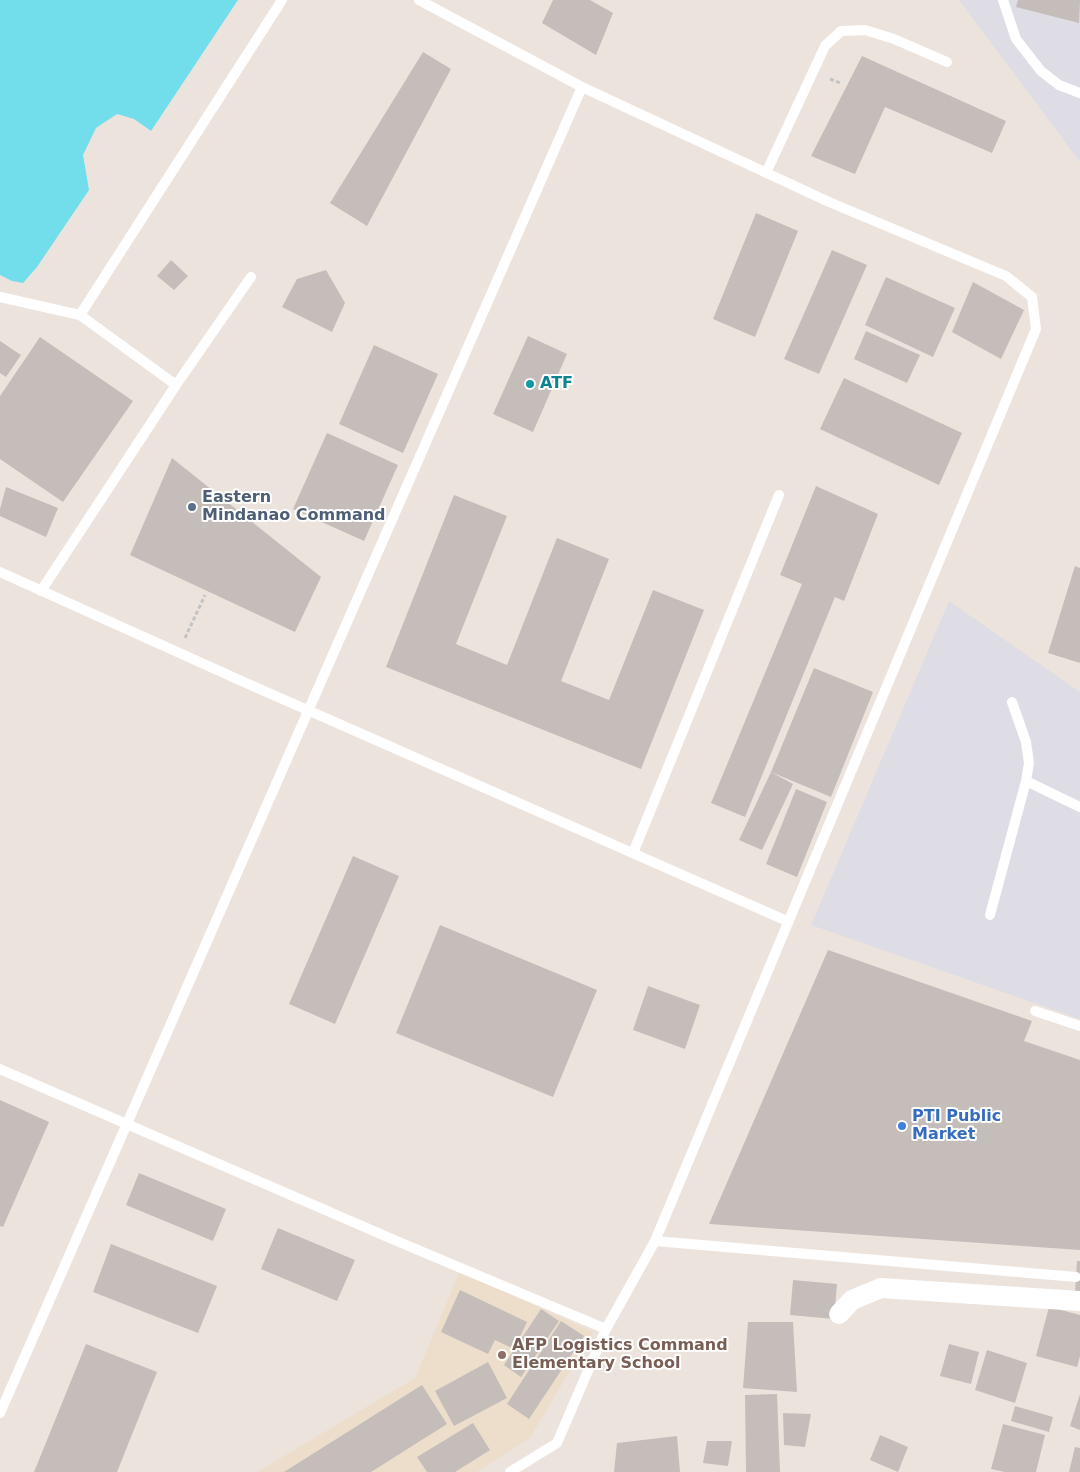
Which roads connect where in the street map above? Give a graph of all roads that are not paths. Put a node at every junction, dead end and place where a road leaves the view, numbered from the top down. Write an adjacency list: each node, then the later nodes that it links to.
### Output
1 (282, 0): 10 (lane)
2 (419, 0): 5 (lane)
3 (1003, 0): 6 (lane)
4 (947, 62): 7 (lane)
5 (582, 87): 7 (lane); 16 (lane)
6 (1080, 93)
7 (766, 173): 21 (lane)
8 (251, 277): 11 (lane)
9 (0, 297): 10 (lane)
10 (80, 316): 11 (lane)
11 (176, 385): 14 (lane)
12 (779, 495): 19 (lane)
13 (0, 572): 14 (lane)
14 (41, 591): 16 (lane)
15 (1012, 702): 17 (lane)
16 (308, 711): 19 (lane); 25 (lane)
17 (1026, 780): 18 (lane); 20 (lane)
18 (1080, 807)
19 (633, 853): 21 (lane)
20 (990, 915)
21 (787, 921): 26 (lane)
22 (1035, 1011): 23 (lane)
23 (1080, 1026)
24 (0, 1069): 25 (lane)
25 (127, 1124): 30 (lane); 31 (lane)
26 (655, 1241): 27 (lane); 30 (lane)
27 (1076, 1277)
28 (1080, 1301): 29 (street)
29 (839, 1314)
30 (606, 1328): 32 (lane)
31 (0, 1413)
32 (510, 1472)

